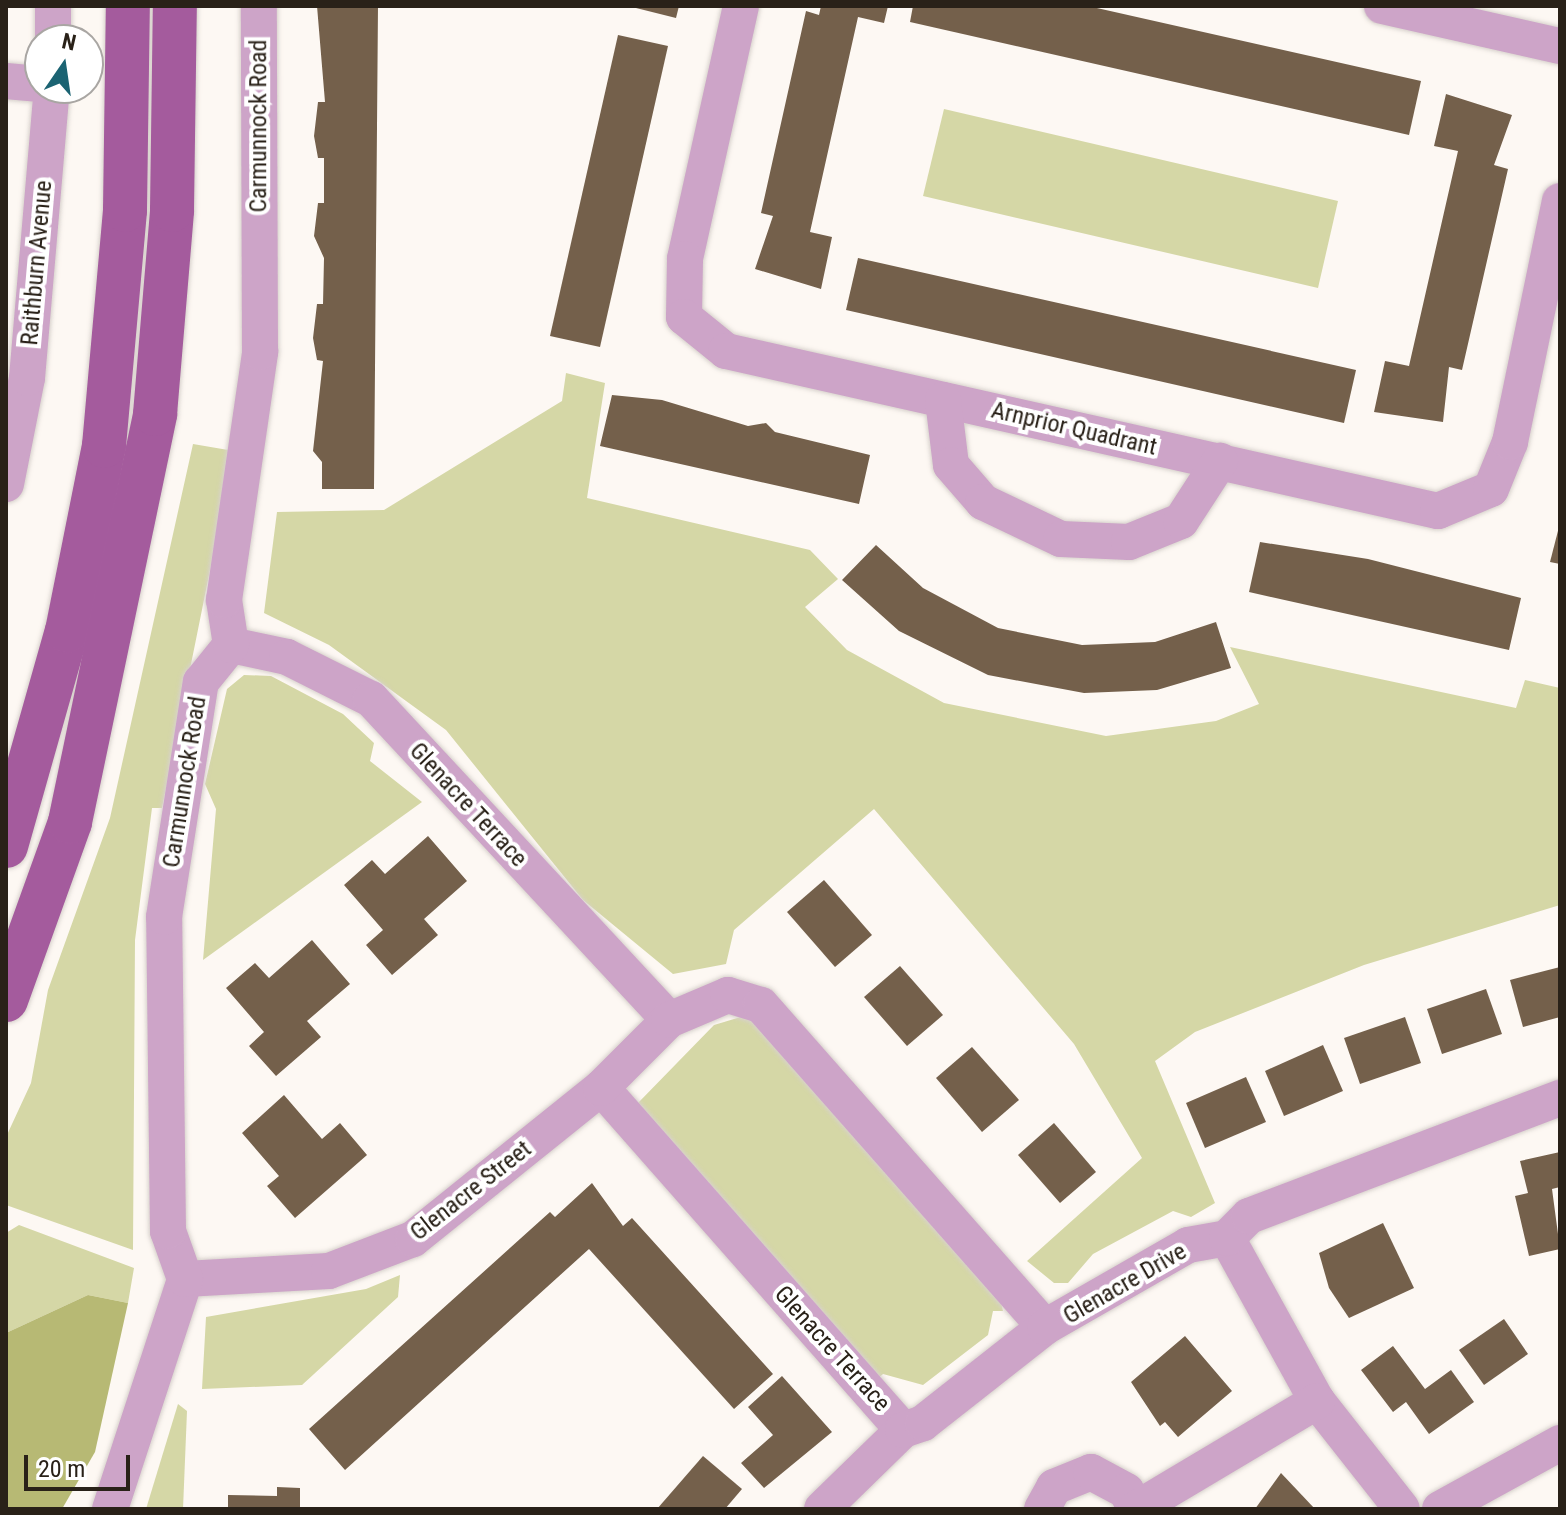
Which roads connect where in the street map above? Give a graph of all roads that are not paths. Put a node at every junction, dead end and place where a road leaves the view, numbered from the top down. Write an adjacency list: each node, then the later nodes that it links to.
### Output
1 (128, 6): 13 (main road)
2 (175, 6): 14 (main road)
3 (259, 6): 12 (street, Carmunnock Road)
4 (741, 6): 9 (street, Arnprior Quadrant)
5 (1382, 6): 6 (street)
6 (1560, 46)
7 (51, 104): 11 (street, Raithburn Avenue)
8 (1560, 201): 10 (street, Arnprior Quadrant)
9 (943, 400): 10 (street, Arnprior Quadrant); 10 (street)
10 (1220, 461)
11 (6, 484)
12 (231, 645): 15 (street, Glenacre Terrace); 19 (street, Carmunnock Road)
13 (6, 846)
14 (6, 1000)
15 (669, 1020): 16 (street); 20 (street)
16 (601, 1088): 19 (street, Glenacre Street); 22 (street, Glenacre Terrace)
17 (1560, 1098): 18 (street, Glenacre Drive)
18 (1227, 1238): 20 (street, Glenacre Drive); 21 (street)
19 (185, 1279): 24 (street)
20 (1045, 1327): 22 (street, Glenacre Drive)
21 (1317, 1401): 27 (street); 28 (street)
22 (903, 1430): 25 (street, Glenacre Drive)
23 (1560, 1443): 29 (street)
24 (110, 1509)
25 (822, 1509)
26 (1042, 1509): 27 (street)
27 (1136, 1509)
28 (1402, 1509)
29 (1440, 1509)

